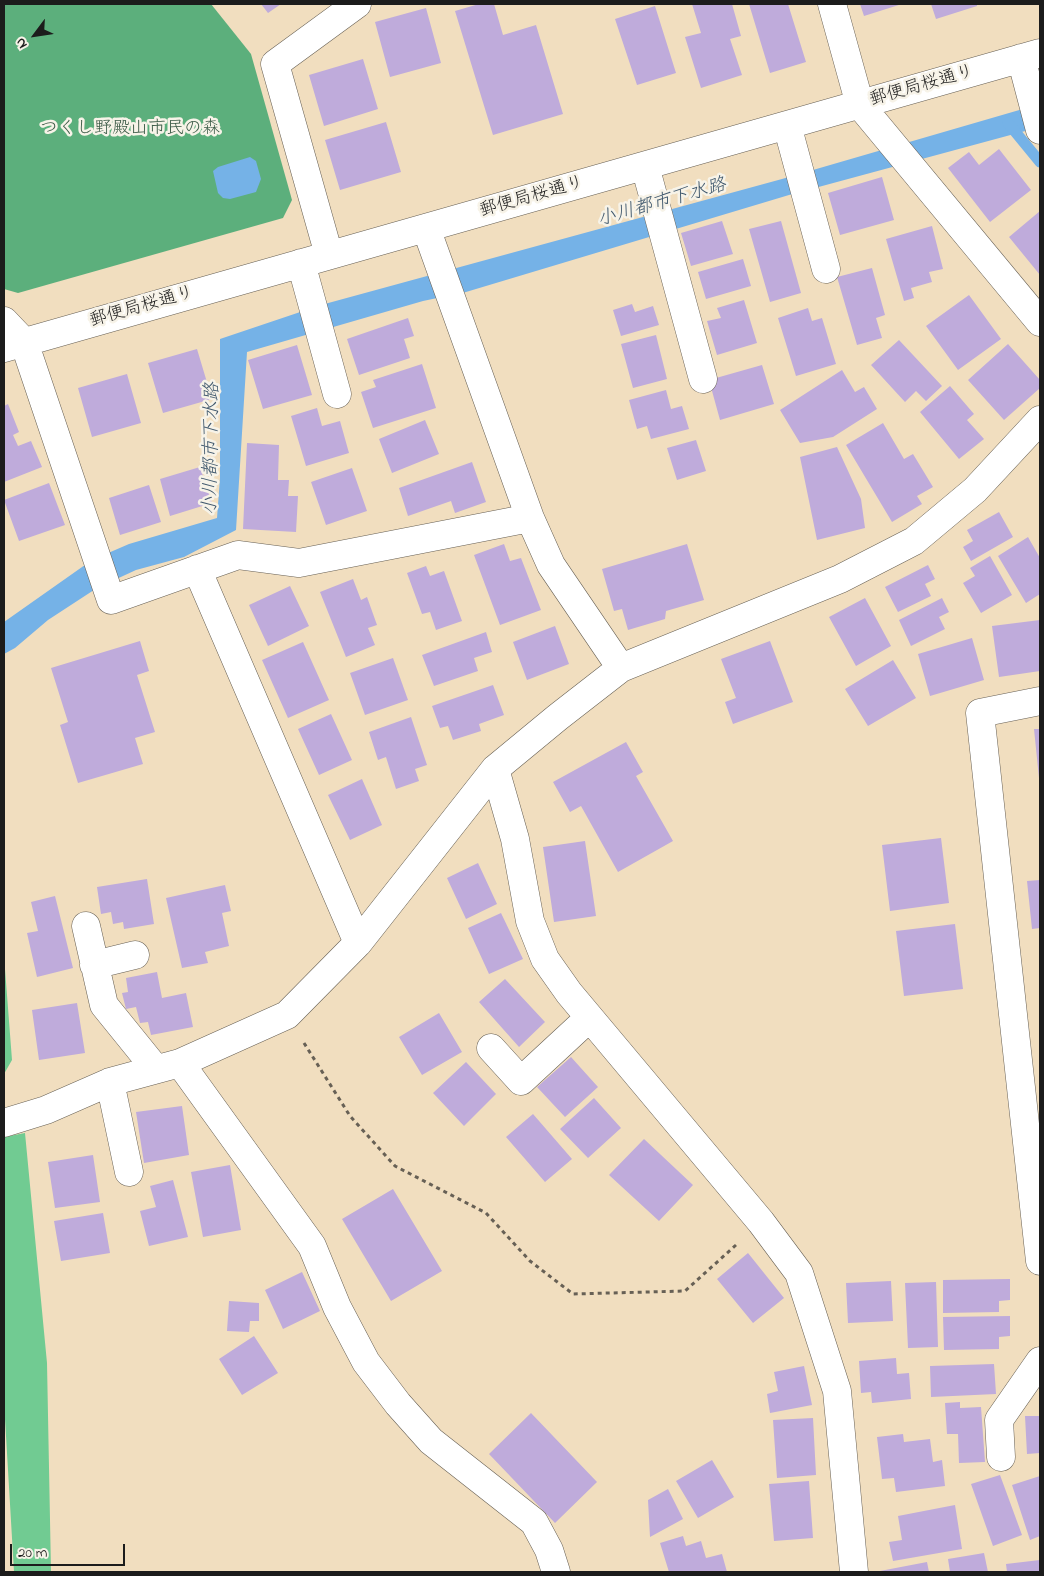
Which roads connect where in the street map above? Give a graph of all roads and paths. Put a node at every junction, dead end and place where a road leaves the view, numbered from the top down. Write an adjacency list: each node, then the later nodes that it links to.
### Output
1 (357, 4): 9 (street)
2 (832, 4): 4 (street)
3 (1031, 56): 4 (street, 郵便局桜通り); 6 (street)
4 (860, 105): 5 (street, 郵便局桜通り); 13 (street)
5 (787, 125): 7 (street, 郵便局桜通り); 11 (street)
6 (1040, 130)
7 (645, 166): 8 (street, 郵便局桜通り); 15 (street)
8 (426, 228): 9 (street, 郵便局桜通り); 18 (street)
9 (329, 255): 10 (street, 郵便局桜通り)
10 (301, 263): 14 (street, 郵便局桜通り); 16 (street)
11 (826, 269)
12 (4, 321): 14 (street)
13 (1040, 322)
14 (14, 345): 19 (street)
15 (704, 379)
16 (337, 394)
17 (1040, 420): 20 (street)
18 (530, 518): 19 (street); 20 (street)
19 (196, 569): 24 (street)
20 (621, 668): 22 (street)
21 (1040, 701): 35 (street)
22 (495, 769): 24 (street); 28 (street)
23 (86, 926): 26 (street)
24 (358, 943): 27 (street)
25 (135, 955): 26 (street)
26 (94, 965): 30 (street)
27 (287, 1015): 30 (street); 34 (path)
28 (589, 1018): 29 (street); 34 (street)
29 (491, 1048)
30 (167, 1066): 31 (street); 38 (street)
31 (110, 1082): 32 (street); 33 (street)
32 (4, 1123)
33 (129, 1172)
34 (761, 1222): 39 (street)
35 (1040, 1261)
36 (1040, 1361): 37 (street)
37 (1001, 1457)
38 (556, 1572)
39 (854, 1572)

